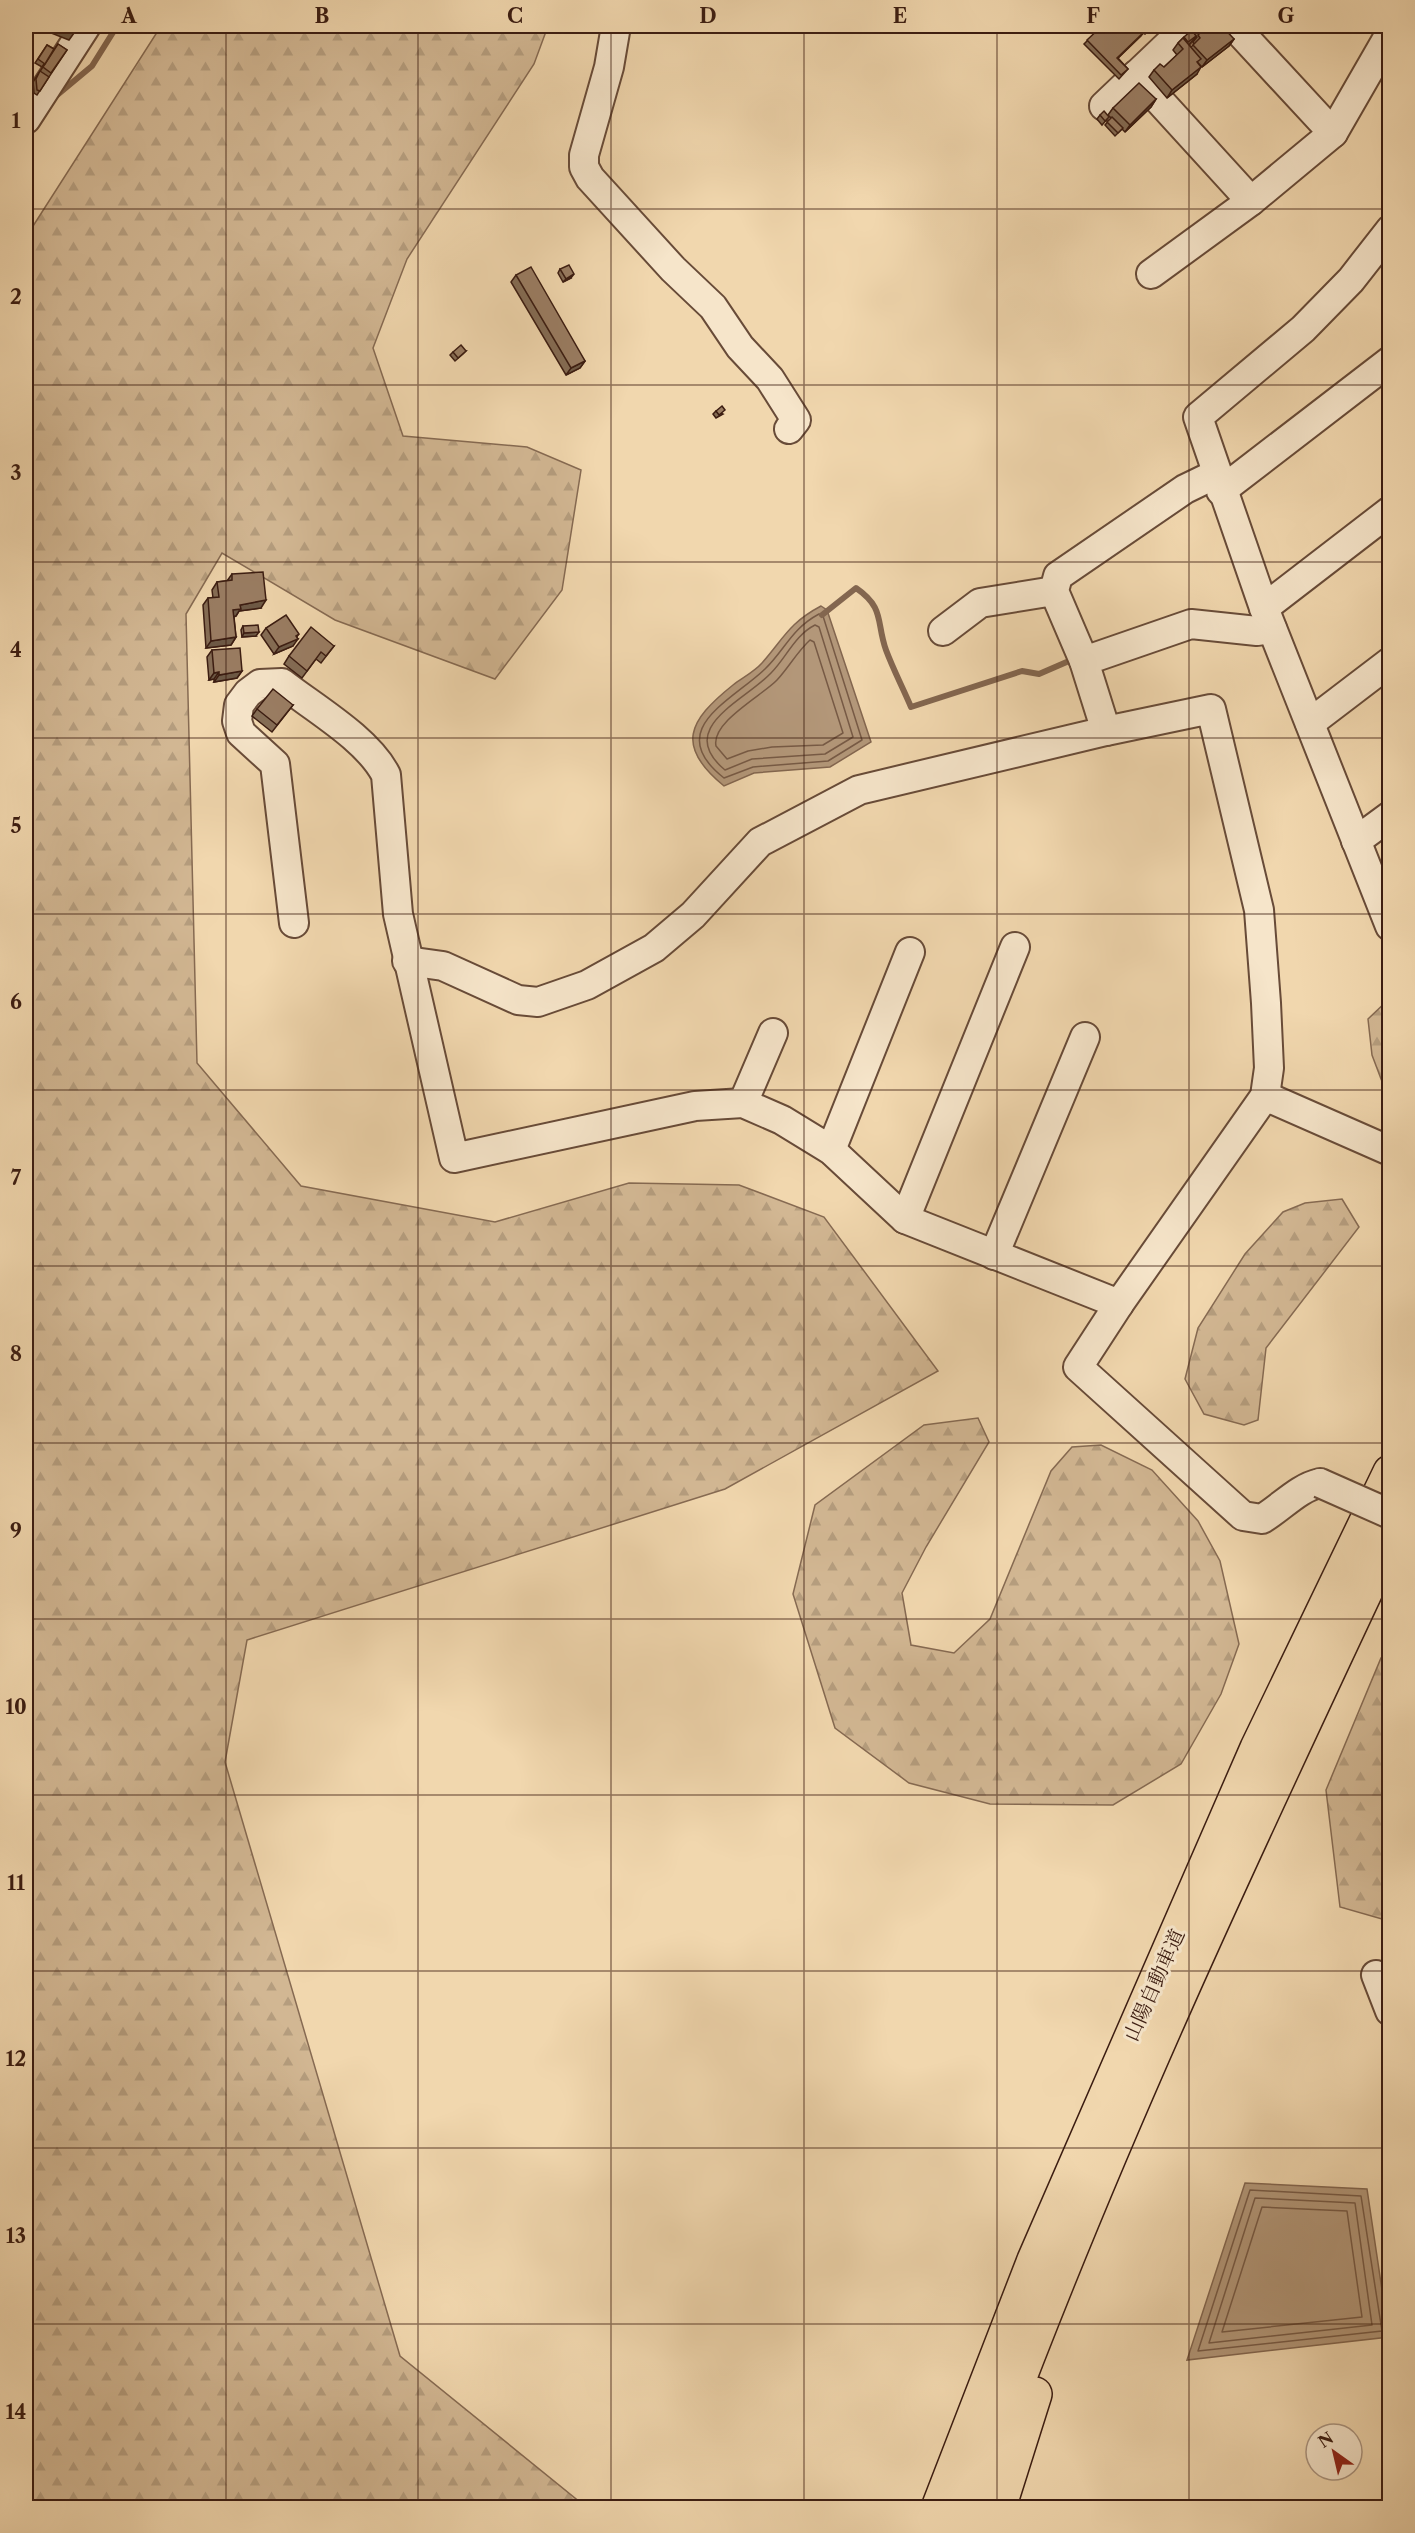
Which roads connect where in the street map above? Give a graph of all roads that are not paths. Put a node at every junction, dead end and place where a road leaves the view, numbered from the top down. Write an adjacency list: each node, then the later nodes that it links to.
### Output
1 (86, 26): 8 (street)
2 (616, 26): 14 (street)
3 (1188, 26): 6 (street)
4 (1234, 26): 9 (street)
5 (1389, 34): 9 (street)
6 (1136, 75): 7 (street); 10 (street)
7 (1104, 106)
8 (26, 119)
9 (1333, 133): 10 (street)
10 (1251, 201): 12 (street)
11 (1389, 230): 15 (street)
12 (1151, 274)
13 (1389, 361): 15 (street)
14 (789, 429)
15 (1219, 483): 17 (street); 18 (street)
16 (1389, 512): 18 (street)
17 (1053, 591): 19 (street); 20 (street)
18 (1268, 619): 20 (street); 22 (street)
19 (943, 631)
20 (1084, 662): 23 (street)
21 (1389, 662): 22 (street)
22 (1311, 723): 25 (street)
23 (1106, 731): 30 (street); 33 (street)
24 (1389, 816): 25 (street)
25 (1356, 841): 27 (street)
26 (294, 923): 30 (street)
27 (1389, 926)
28 (1015, 947): 37 (street)
29 (910, 952): 35 (street)
30 (407, 961): 34 (street)
31 (773, 1033): 34 (street)
32 (1085, 1037): 38 (street)
33 (1266, 1096): 36 (street); 39 (street)
34 (743, 1103): 35 (street)
35 (831, 1150): 37 (street)
36 (1389, 1151)
37 (905, 1219): 38 (street)
38 (994, 1255): 39 (street)
39 (1119, 1304): 41 (street, bridge)
40 (1389, 1472): 46 (highway, 山陽自動車道)
41 (1389, 1514)
42 (1389, 1540): 45 (highway, 山陽自動車道)
43 (1376, 1975): 44 (street)
44 (1389, 2011)
45 (1113, 2146): 47 (highway, 山陽自動車道); 48 (highway)
46 (938, 2508)
47 (971, 2508)
48 (999, 2508)

